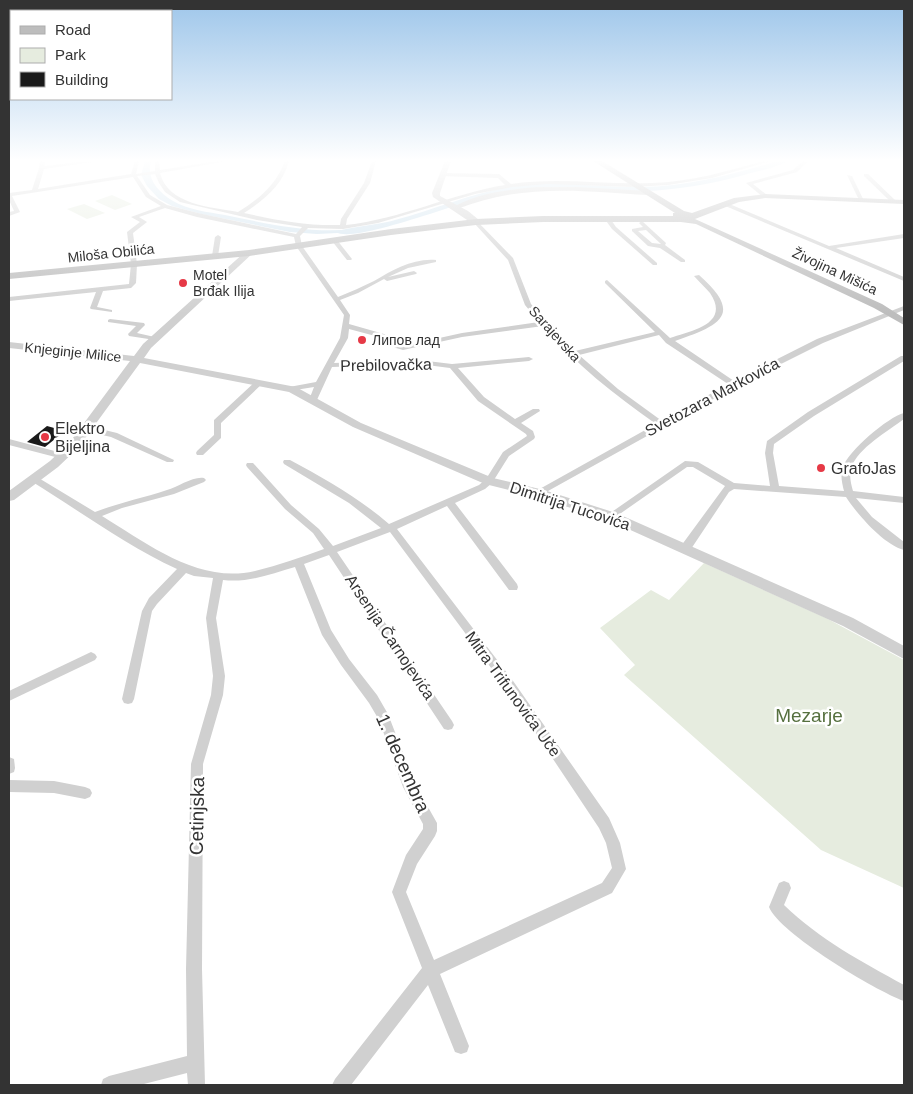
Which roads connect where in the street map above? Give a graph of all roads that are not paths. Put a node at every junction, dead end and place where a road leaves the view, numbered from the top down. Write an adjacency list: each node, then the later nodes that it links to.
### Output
1 (148, 212): 31 (street)
2 (187, 212): 19 (street)
3 (231, 212): 11 (street)
4 (241, 212): 11 (street)
5 (348, 212): 17 (street)
6 (410, 212): 17 (street)
7 (460, 212): 15 (street)
8 (678, 212): 12 (main road, Živojina Mišića)
9 (697, 212): 12 (main road)
10 (744, 212): 25 (street)
11 (239, 214): 16 (street)
12 (684, 216): 14 (main road, Miloša Obilića); 44 (main road, Živojina Mišića)
13 (607, 218): 14 (main road, Miloša Obilića); 15 (main road, Miloša Obilića); 32 (street)
14 (638, 219): 18 (street)
15 (476, 222): 22 (main road, Miloša Obilića); 47 (street, Sarajevska)
16 (305, 227): 17 (street); 19 (street)
17 (343, 227)
18 (646, 228): 23 (street); 30 (street)
19 (298, 235): 24 (street)
20 (904, 236): 25 (street)
21 (218, 237): 27 (street)
22 (335, 241): 24 (main road, Miloša Obilića); 28 (street)
23 (664, 244)
24 (299, 246): 26 (main road, Miloša Obilića); 41 (street)
25 (829, 248): 36 (street)
26 (249, 253): 27 (main road, Miloša Obilića); 50 (street)
27 (215, 256): 31 (main road, Miloša Obilića)
28 (349, 259)
29 (434, 261): 37 (street)
30 (683, 261)
31 (134, 264): 34 (main road, Miloša Obilića); 39 (street)
32 (655, 264)
33 (414, 273): 37 (street)
34 (9, 276)
35 (697, 276): 51 (street)
36 (904, 278)
37 (376, 282): 41 (street)
38 (607, 282): 49 (street)
39 (100, 290): 40 (street); 43 (street)
40 (9, 299)
41 (336, 299): 48 (street)
42 (904, 308): 44 (street, Svetozara Markovića)
43 (110, 311)
44 (891, 313): 46 (main road, Živojina Mišića); 61 (street, Svetozara Markovića)
45 (110, 321): 50 (street)
46 (904, 322)
47 (544, 324): 48 (street); 53 (street, Sarajevska)
48 (347, 326): 57 (street)
49 (660, 333): 51 (street); 53 (street)
50 (156, 338): 56 (street)
51 (669, 341): 61 (street)
52 (9, 345): 56 (street, Knjeginje Milice)
53 (572, 354): 67 (street, Sarajevska)
54 (904, 358): 79 (street)
55 (529, 359): 58 (street)
56 (137, 360): 59 (street, Dimitrija Tucovića); 68 (street)
57 (330, 365): 58 (street, Prebilovačka); 60 (street)
58 (452, 366): 66 (street, Prebilovačka)
59 (259, 383): 62 (street, Dimitrija Tucovića); 70 (street)
60 (319, 384): 62 (street); 63 (street)
61 (734, 384): 67 (street, Svetozara Markovića)
62 (292, 390): 63 (street, Dimitrija Tucovića)
63 (313, 400): 77 (street, Dimitrija Tucovića)
64 (536, 411): 66 (street)
65 (904, 415): 81 (street)
66 (514, 423): 77 (street, Prebilovačka)
67 (661, 424): 80 (street, Svetozara Markovića)
68 (88, 429): 71 (street); 72 (street)
69 (9, 442): 71 (street)
70 (200, 453)
71 (63, 456): 75 (street)
72 (170, 460)
73 (287, 462): 87 (street)
74 (250, 464): 90 (street, Arsenija Čarnojevića)
75 (34, 479): 82 (street); 85 (street)
76 (201, 480): 85 (street)
77 (489, 481): 80 (street, Dimitrija Tucovića); 84 (street)
78 (732, 486): 79 (street); 86 (street); 89 (street)
79 (775, 489): 81 (street)
80 (539, 493): 86 (street, Dimitrija Tucovića)
81 (850, 494): 83 (street); 88 (street)
82 (9, 498)
83 (904, 500)
84 (449, 502): 87 (street); 94 (street)
85 (93, 516): 92 (street)
86 (610, 516): 89 (street, Dimitrija Tucovića)
87 (390, 528): 90 (street); 105 (street, Mitra Trifunovića Uče)
88 (904, 547)
89 (685, 549): 95 (street, Dimitrija Tucovića)
90 (331, 550): 91 (street); 99 (street, Arsenija Čarnojevića)
91 (298, 562): 93 (street); 105 (street, 1. decembra)
92 (184, 568): 93 (street); 98 (street)
93 (219, 575): 108 (street, Cetinjska)
94 (513, 587)
95 (904, 653)
96 (91, 657): 97 (street)
97 (9, 696)
98 (128, 698)
99 (448, 725)
100 (9, 763): 101 (street)
101 (9, 768)
102 (9, 786): 103 (street)
103 (85, 793)
104 (784, 888): 106 (street)
105 (430, 970): 107 (street, 1. decembra); 111 (street)
106 (904, 993)
107 (461, 1046)
108 (196, 1062): 109 (street); 110 (street, Cetinjska)
109 (109, 1085)
110 (196, 1085)
111 (342, 1085)

